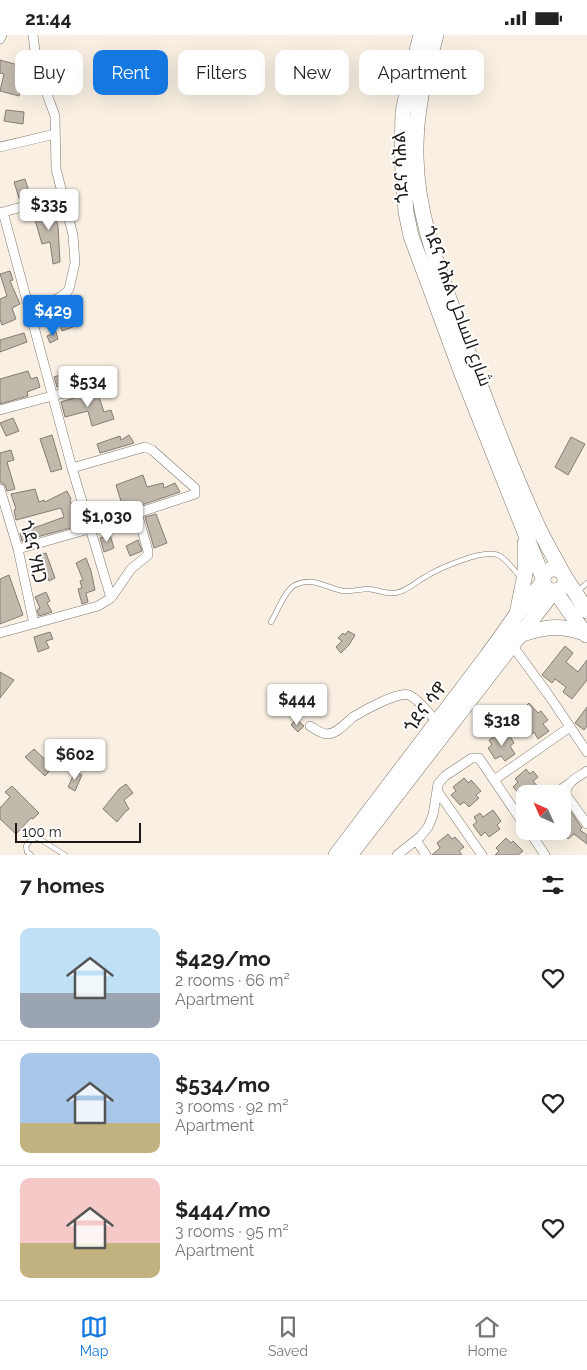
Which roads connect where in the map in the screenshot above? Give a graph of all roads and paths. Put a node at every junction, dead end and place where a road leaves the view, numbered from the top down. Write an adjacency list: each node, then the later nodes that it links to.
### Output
1 (2, 35): 5 (street)
2 (33, 35): 6 (street)
3 (421, 35): 12 (main road, ጎደና ሳሕል شارع الساحل)
4 (436, 35): 12 (main road, ጎደና ሳሕል)
5 (0, 39)
6 (55, 134): 7 (street); 8 (street)
7 (0, 147)
8 (62, 197): 9 (street); 10 (street)
9 (1, 213): 10 (street)
10 (29, 308): 13 (street)
11 (97, 384): 13 (street)
12 (476, 392): 17 (main road, ጎደና ሳሕል شارع الساحل)
13 (53, 396): 14 (street); 15 (street)
14 (0, 410)
15 (72, 468): 18 (street); 19 (street)
16 (0, 489): 21 (street, ጎደና ሃዘጋ)
17 (522, 507): 20 (main road, ጎደና ሳሕል شارع الساحل); 23 (main road)
18 (137, 513): 19 (street); 27 (street)
19 (89, 529): 21 (street); 27 (street)
20 (525, 532): 22 (main road); 25 (main road, ጎደና ሳሕል شارع الساحل)
21 (18, 549): 31 (street, ጎደና ሃዘጋ)
22 (524, 580): 29 (main road); 30 (lane)
23 (569, 582): 24 (lane); 25 (main road); 26 (street); 28 (main road)
24 (587, 583)
25 (549, 585): 29 (main road, ጎደና ሳዋ); 33 (main road); 34 (main road, ጎደና ሳዋ)
26 (587, 596)
27 (111, 598): 31 (street)
28 (587, 611)
29 (517, 614): 35 (main road, ጎደና ሳዋ)
30 (271, 623)
31 (34, 624): 32 (street)
32 (0, 633)
33 (586, 635): 34 (main road)
34 (516, 640): 37 (street); 51 (main road, ጎደና ሳዋ)
35 (437, 722): 36 (street); 50 (main road, ጎደና ሳዋ)
36 (310, 726)
37 (570, 727): 38 (street); 40 (street)
38 (587, 752)
39 (587, 771): 41 (street)
40 (494, 780): 42 (street); 44 (street)
41 (567, 785)
42 (438, 792): 46 (street); 54 (street)
43 (571, 802): 45 (street)
44 (516, 810)
45 (587, 824)
46 (416, 840): 52 (street); 53 (street)
47 (535, 840): 55 (street)
48 (31, 855): 49 (lane)
49 (65, 855)
50 (336, 855)
51 (350, 855)
52 (397, 855)
53 (426, 855)
54 (482, 855)
55 (545, 855)

